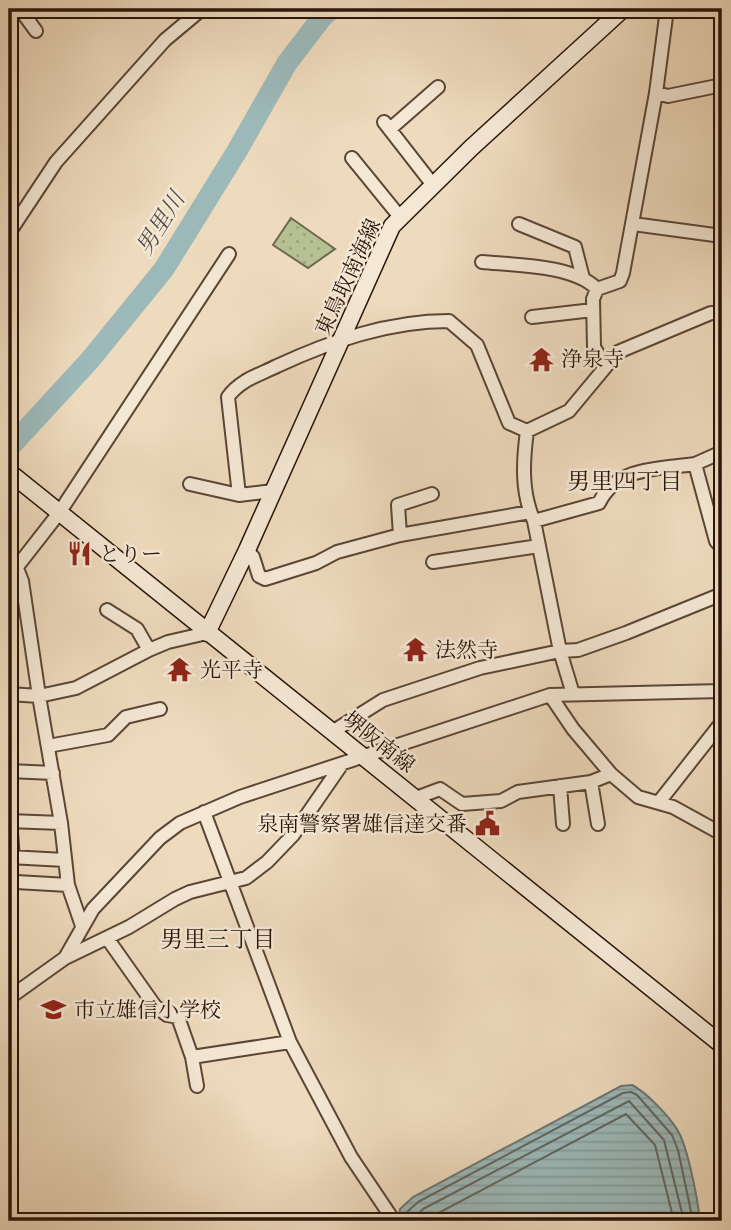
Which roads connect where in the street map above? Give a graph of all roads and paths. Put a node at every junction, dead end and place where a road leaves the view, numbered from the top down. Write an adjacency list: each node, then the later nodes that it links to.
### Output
1 (20, 9): 5 (street)
2 (202, 9): 14 (street)
3 (623, 9): 10 (main road, 東鳥取南海線)
4 (667, 9): 8 (street)
5 (36, 31)
6 (722, 85): 8 (street)
7 (438, 87): 10 (street)
8 (656, 93): 13 (street)
9 (352, 158): 11 (street)
10 (433, 185): 11 (main road, 東鳥取南海線)
11 (400, 217): 23 (main road, 東鳥取南海線)
12 (519, 224): 18 (street)
13 (633, 225): 15 (street); 19 (street)
14 (9, 233)
15 (722, 236)
16 (229, 254): 33 (street)
17 (482, 262): 18 (street)
18 (583, 278): 19 (street)
19 (597, 289): 20 (street)
20 (593, 310): 22 (street); 24 (street)
21 (722, 313): 24 (street)
22 (532, 317)
23 (342, 339): 25 (street); 30 (main road, 東鳥取南海線); 32 (street)
24 (606, 366): 25 (street)
25 (527, 431): 34 (street)
26 (722, 452): 27 (street)
27 (695, 464): 34 (street); 37 (street)
28 (9, 472): 33 (main road, 堺阪南線)
29 (190, 484): 32 (street)
30 (273, 491): 32 (street); 38 (main road, 東鳥取南海線)
31 (432, 494): 35 (street)
32 (239, 495)
33 (53, 508): 40 (street); 43 (main road, 堺阪南線)
34 (532, 516): 35 (street); 36 (street)
35 (400, 535): 38 (street)
36 (539, 546): 39 (street); 45 (street)
37 (722, 548)
38 (247, 550): 43 (main road, 東鳥取南海線)
39 (433, 562)
40 (12, 571): 50 (street)
41 (722, 594): 45 (street)
42 (107, 611): 44 (street)
43 (207, 633): 44 (street); 53 (main road, 堺阪南線)
44 (149, 650): 50 (street)
45 (560, 650): 48 (street); 53 (street)
46 (722, 691): 48 (street)
47 (9, 694): 50 (street)
48 (573, 694): 49 (street)
49 (550, 695): 55 (street); 59 (street)
50 (38, 696): 54 (street)
51 (160, 709): 54 (street)
52 (722, 722): 63 (street)
53 (332, 732): 55 (main road, 堺阪南線)
54 (48, 746): 58 (street)
55 (364, 757): 56 (street); 62 (main road, 堺阪南線)
56 (343, 764): 64 (street); 73 (street)
57 (9, 771): 58 (street)
58 (53, 773): 66 (street)
59 (611, 774): 60 (street); 63 (street)
60 (591, 782): 61 (street); 68 (street)
61 (560, 786): 62 (street); 67 (street)
62 (416, 798): 80 (main road, 堺阪南線)
63 (659, 802): 69 (street)
64 (204, 812): 73 (street); 75 (street)
65 (10, 821): 66 (street); 70 (street)
66 (61, 823): 71 (street)
67 (563, 824)
68 (598, 824)
69 (722, 834)
70 (11, 858): 71 (street)
71 (65, 860): 74 (street)
72 (16, 882): 74 (street)
73 (231, 883): 76 (street); 79 (street)
74 (68, 885): 75 (street)
75 (82, 926): 77 (street)
76 (107, 938): 77 (street); 81 (street)
77 (65, 958): 78 (street)
78 (9, 998)
79 (290, 1042): 81 (street); 83 (street)
80 (722, 1045)
81 (192, 1057): 82 (street)
82 (197, 1086)
83 (394, 1221)

